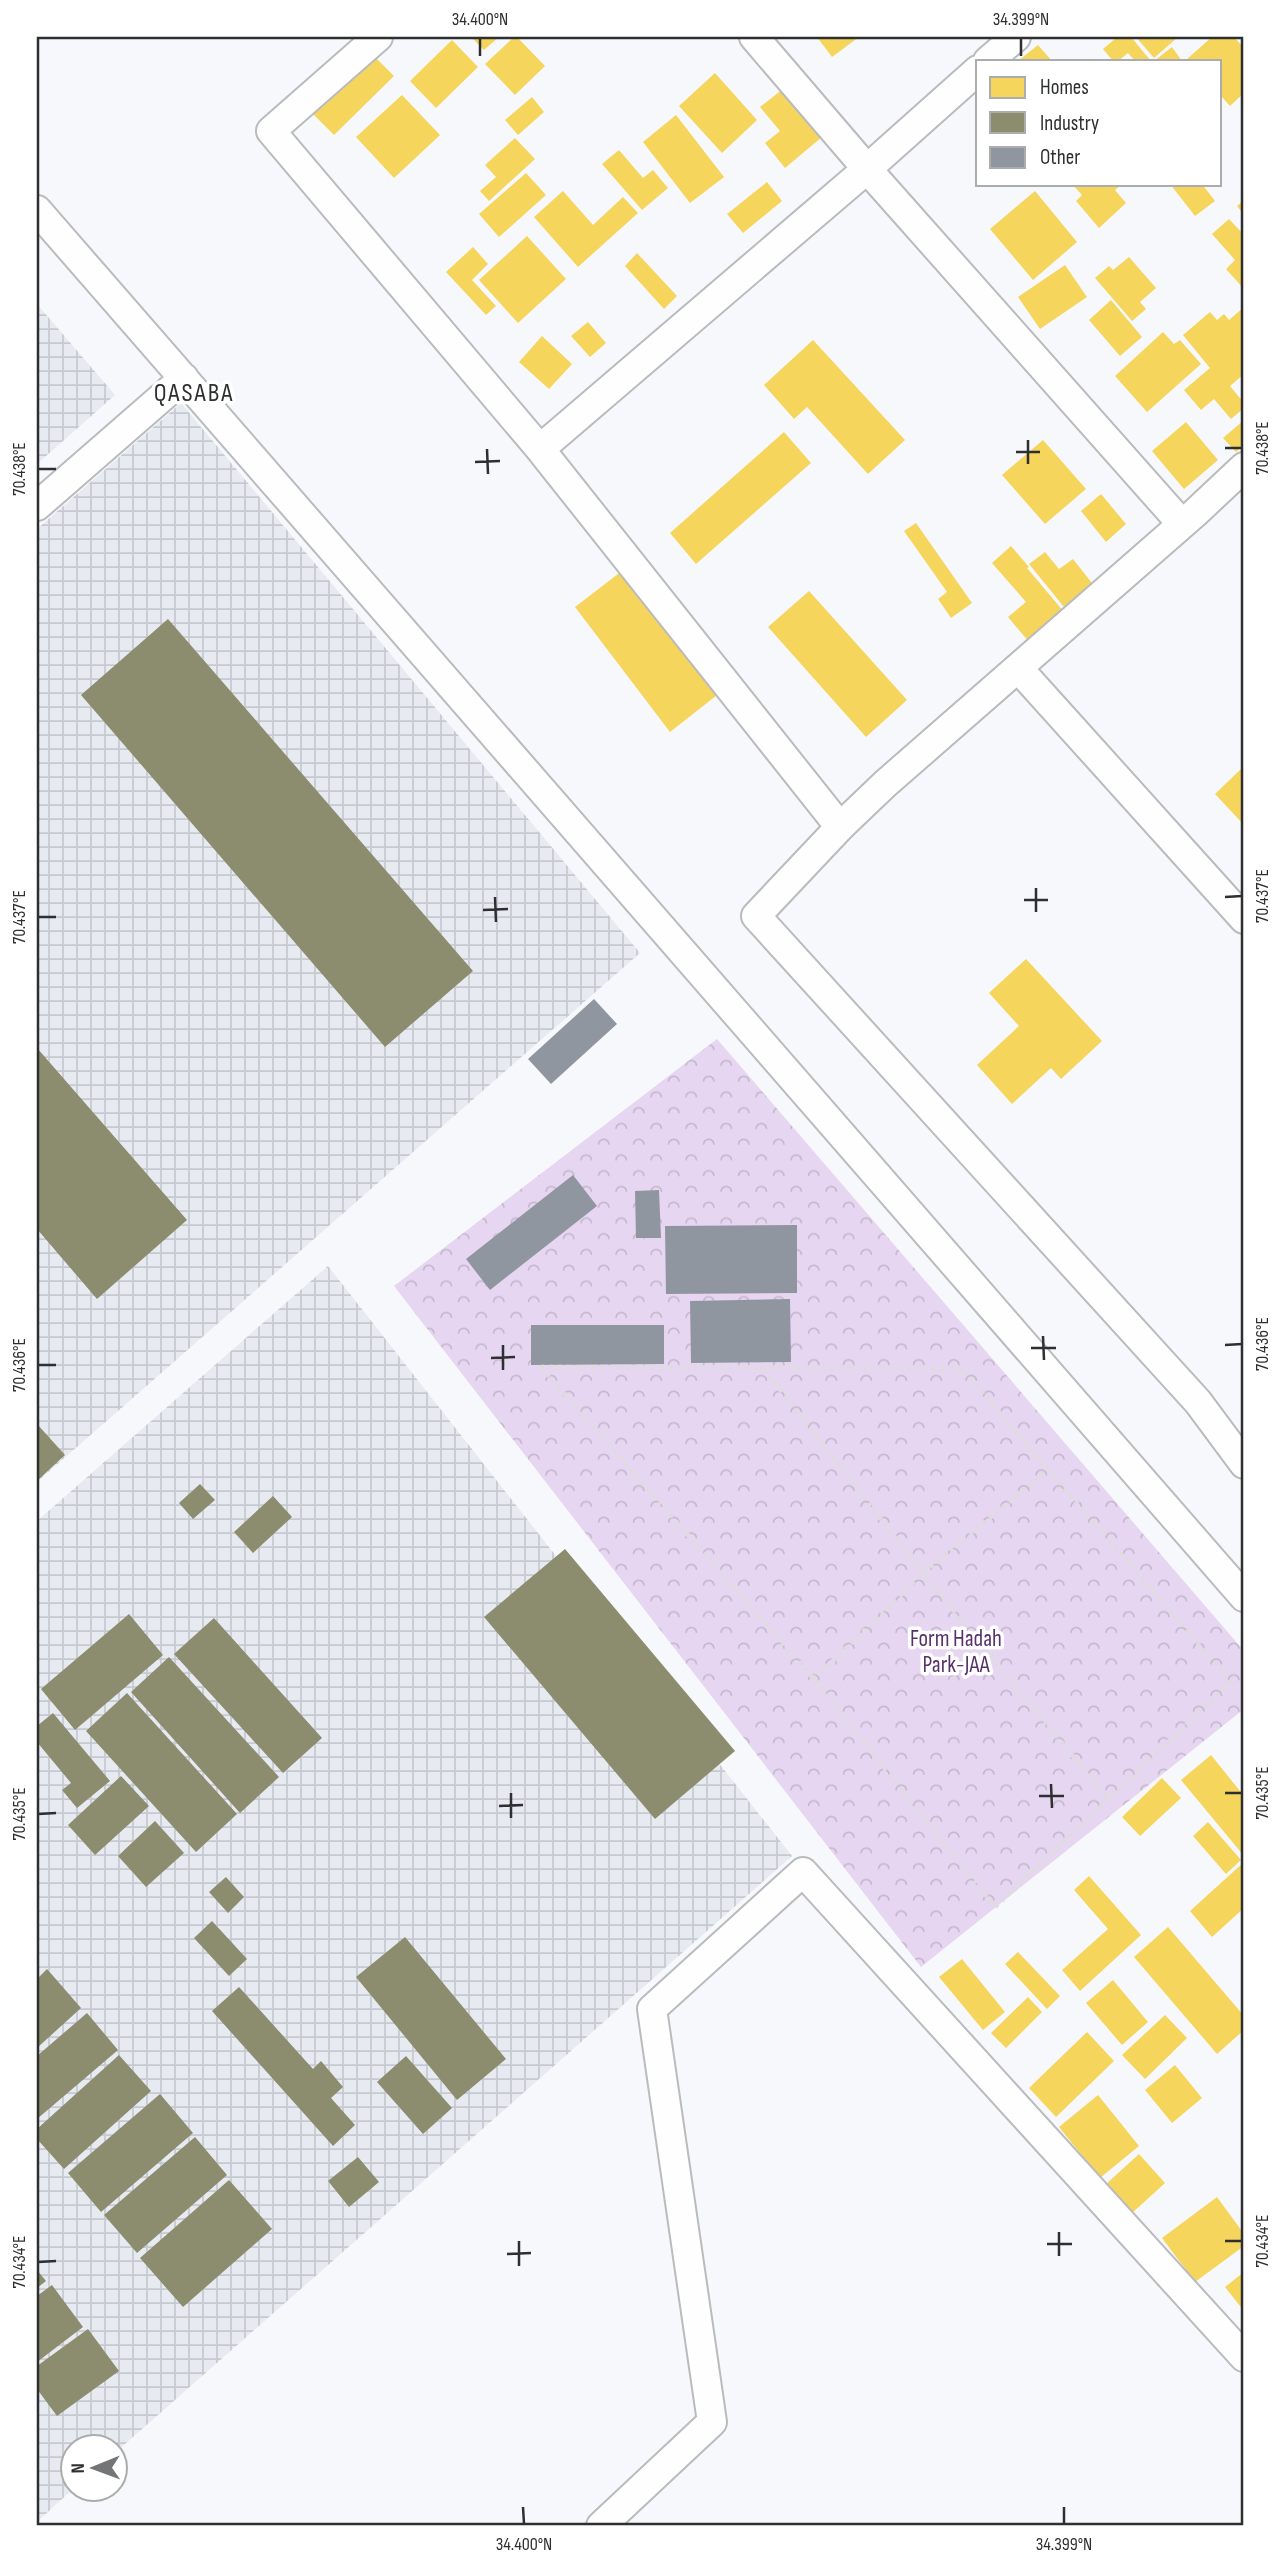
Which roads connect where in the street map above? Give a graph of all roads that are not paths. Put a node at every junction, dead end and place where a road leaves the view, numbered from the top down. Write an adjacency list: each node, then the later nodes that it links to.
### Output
1 (378, 37): 9 (street)
2 (754, 37): 6 (street)
3 (1016, 37): 4 (street)
4 (989, 60)
5 (976, 72): 6 (street)
6 (867, 169): 9 (street); 12 (street)
7 (37, 210): 8 (street)
8 (184, 378): 11 (street); 17 (street)
9 (540, 449): 14 (street)
10 (1244, 467): 12 (street)
11 (37, 506)
12 (1182, 524): 13 (street)
13 (1018, 668): 14 (street); 15 (street)
14 (841, 827): 16 (street)
15 (1244, 919)
16 (1244, 1464)
17 (1244, 1597)
18 (1244, 2357): 19 (street)
19 (601, 2526)

